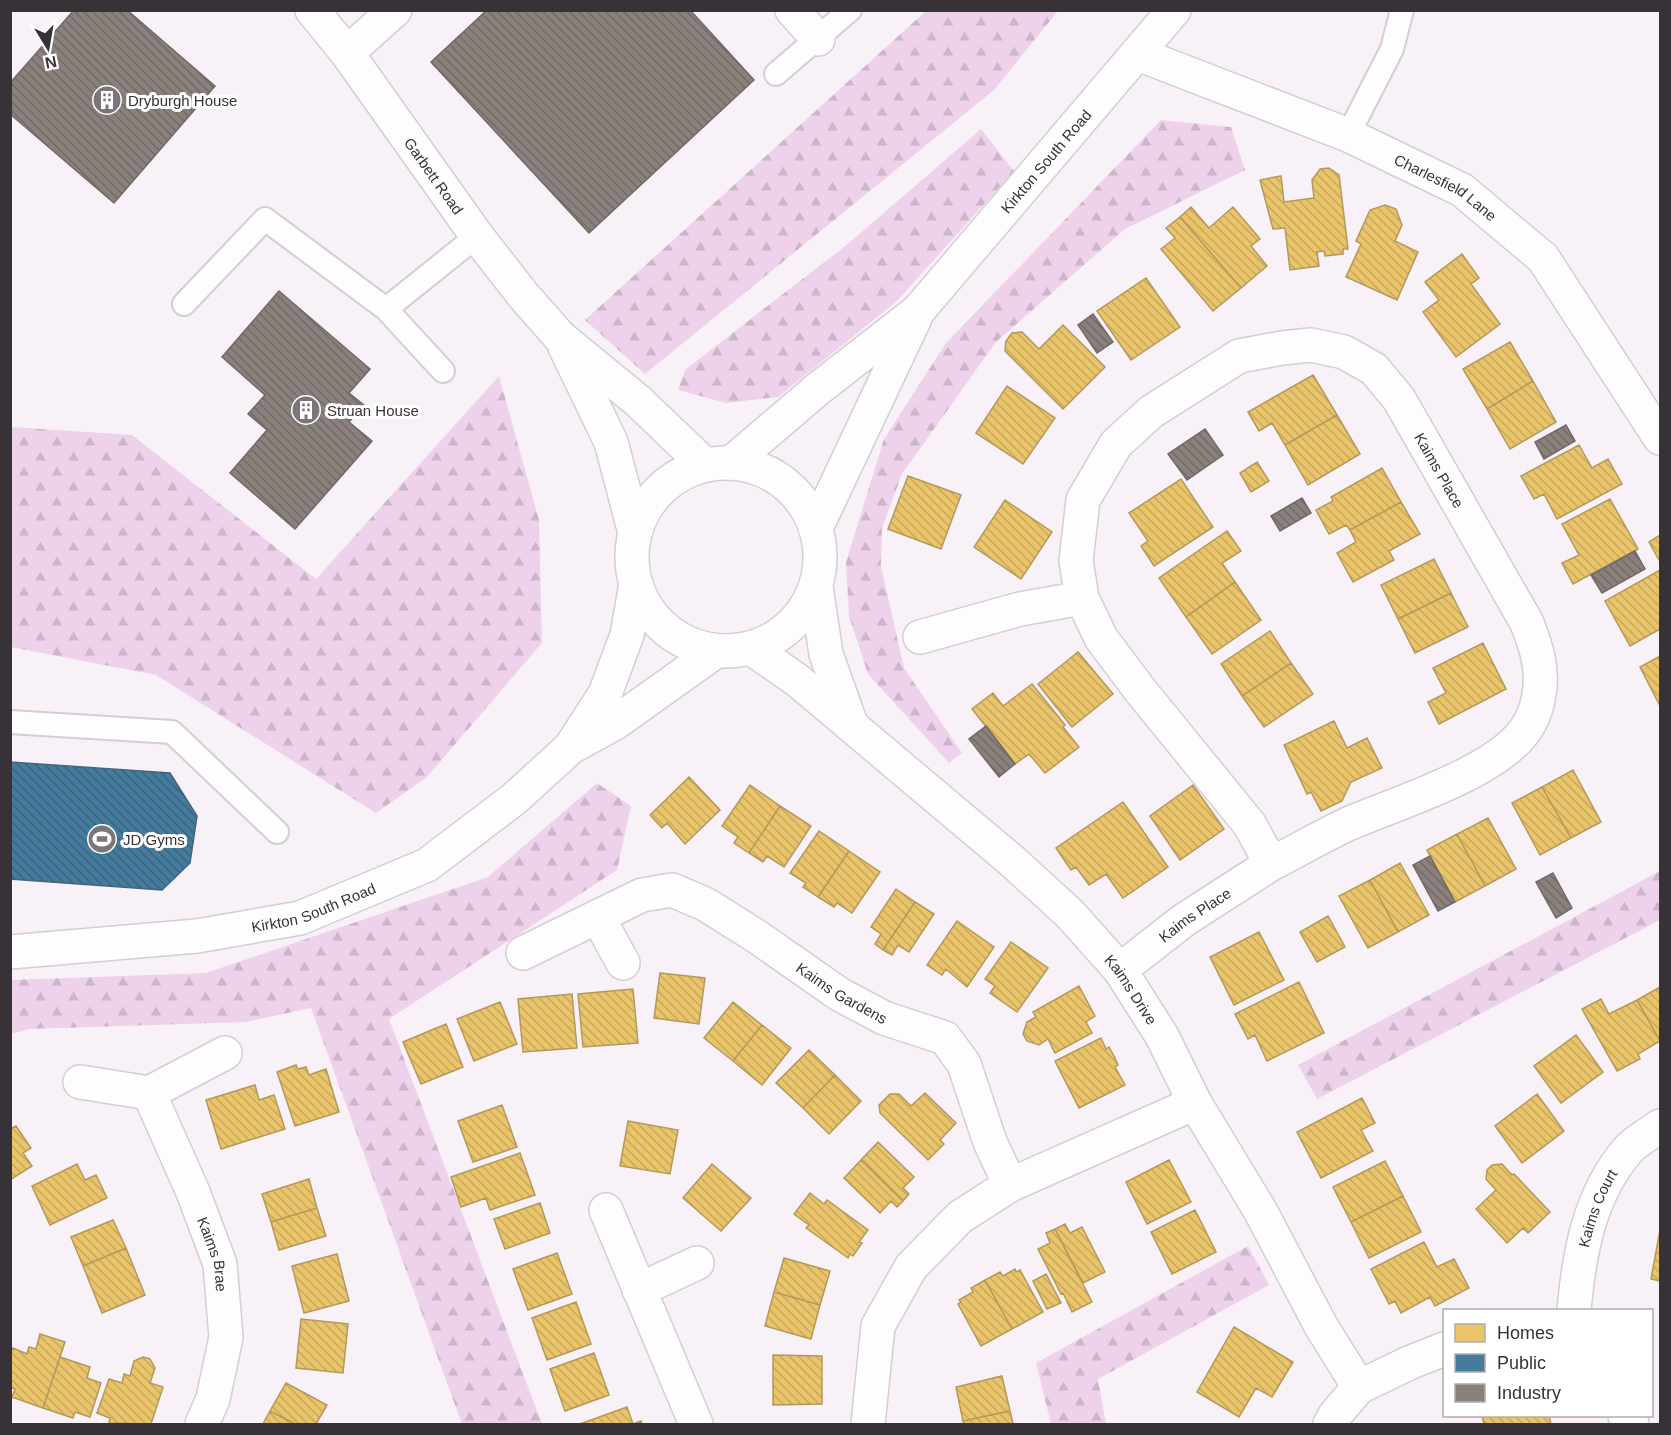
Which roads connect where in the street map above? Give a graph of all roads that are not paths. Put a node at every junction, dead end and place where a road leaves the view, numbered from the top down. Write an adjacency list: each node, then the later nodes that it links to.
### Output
1 (312, 10): 8 (street, Garbett Road)
2 (395, 10): 8 (street)
3 (792, 10): 7 (street)
4 (850, 10): 7 (lane)
5 (1174, 10): 9 (street, Kirkton South Road)
6 (1402, 10): 11 (lane)
7 (818, 39): 10 (lane)
8 (347, 53): 12 (street, Garbett Road)
9 (1137, 54): 11 (street, Charlesfield Lane); 15 (street, Kirkton South Road)
10 (776, 74)
11 (1347, 135): 18 (street, Charlesfield Lane)
12 (477, 236): 14 (lane); 16 (street, Garbett Road)
13 (184, 304): 14 (lane)
14 (386, 309): 17 (lane)
15 (918, 310): 19 (street, Kirkton South Road); 20 (street, Kirkton South Road)
16 (560, 337): 19 (street, Garbett Road); 21 (street, Garbett Road)
17 (443, 371)
18 (1660, 438)
19 (718, 464): 20 (street); 21 (street)
20 (816, 528): 23 (street)
21 (635, 533): 22 (street)
22 (636, 584): 27 (street); 30 (street, Kirkton South Road)
23 (816, 587): 26 (street); 29 (street)
24 (1082, 598): 25 (street); 32 (street, Kaims Place); 32 (street, Kaims Place)
25 (920, 637)
26 (751, 648): 27 (street); 29 (street, Kaims Drive)
27 (716, 651): 30 (street, Kirkton South Road)
28 (10, 722): 31 (lane)
29 (851, 726): 37 (street, Kaims Drive)
30 (570, 748): 34 (street, Kirkton South Road)
31 (278, 832)
32 (1271, 864): 37 (street, Kaims Place)
33 (598, 917): 35 (street, Kaims Gardens); 36 (street); 43 (street, Kaims Gardens)
34 (10, 952)
35 (523, 953)
36 (623, 963)
37 (1120, 970): 41 (street, Kaims Drive)
38 (225, 1053): 40 (street)
39 (80, 1082): 40 (street)
40 (149, 1093): 50 (street, Kaims Brae)
41 (1195, 1103): 43 (street); 49 (street, Kaims Drive)
42 (1660, 1126): 47 (street, Kaims Court)
43 (1010, 1185): 52 (street)
44 (606, 1210): 46 (street)
45 (698, 1263): 46 (street)
46 (639, 1290): 51 (street)
47 (1574, 1309)
48 (1443, 1349): 49 (street)
49 (1359, 1387): 53 (street)
50 (202, 1425)
51 (696, 1425)
52 (868, 1425)
53 (1330, 1425)

